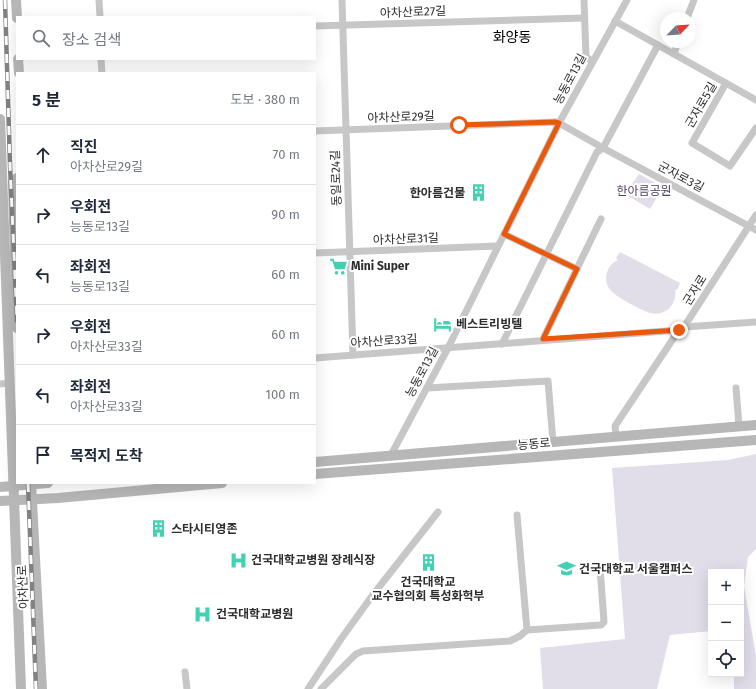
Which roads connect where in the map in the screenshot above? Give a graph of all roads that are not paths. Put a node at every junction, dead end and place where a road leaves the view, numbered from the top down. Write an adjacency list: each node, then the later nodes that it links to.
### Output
1 (16, 0): 8 (main road)
2 (99, 0): 9 (street)
3 (342, 0): 13 (street, 동일로24길)
4 (584, 0): 10 (street)
5 (627, 0): 11 (street, 능동로13길)
6 (694, 0): 7 (street)
7 (689, 12)
8 (17, 16)
9 (100, 16)
10 (584, 18): 13 (street, 아차산로27길); 19 (street)
11 (615, 21): 14 (street, 군자로5길); 19 (street, 능동로13길)
12 (316, 26): 13 (street, 아차산로27길)
13 (343, 26): 27 (street, 동일로24길)
14 (658, 45): 16 (street, 군자로5길); 30 (street)
15 (676, 48): 16 (street)
16 (674, 54): 22 (street, 군자로5길)
17 (18, 60): 20 (main road)
18 (102, 60): 21 (street)
19 (592, 61): 25 (street, 능동로13길)
20 (19, 72)
21 (102, 72)
22 (726, 83): 23 (street, 군자로5길); 26 (street, 군자로5길)
23 (756, 100)
24 (0, 119): 29 (main road, 아차산로)
25 (559, 123): 27 (street, 아차산로29길); 30 (street, 군자로3길); 37 (street, 능동로13길)
26 (756, 128)
27 (346, 130): 28 (street, 아차산로29길); 39 (street, 동일로24길)
28 (316, 131)
29 (0, 141): 31 (main road, 아차산로)
30 (603, 148): 35 (street, 군자로3길); 42 (street)
31 (2, 175): 32 (main road); 51 (main road, 아차산로)
32 (15, 180): 41 (main road)
33 (756, 215): 35 (street, 군자로)
34 (601, 219): 43 (street)
35 (748, 225): 36 (street, 군자로3길); 45 (street, 군자로)
36 (756, 230)
37 (504, 234): 38 (street, 능동로13길); 42 (street)
38 (497, 246): 39 (street, 아차산로31길); 48 (street, 능동로13길)
39 (350, 252): 40 (street, 아차산로31길); 49 (street, 동일로24길)
40 (316, 253)
41 (16, 254)
42 (545, 254): 43 (street); 47 (street)
43 (577, 269): 46 (street)
44 (756, 322): 45 (street, 아차산로33길)
45 (682, 328): 46 (street, 아차산로33길); 56 (street, 군자로)
46 (543, 339): 47 (street, 아차산로33길)
47 (502, 344): 48 (street, 아차산로33길)
48 (448, 348): 49 (street, 아차산로33길); 52 (street, 능동로13길)
49 (353, 355): 50 (street, 아차산로33길)
50 (316, 358)
51 (4, 383): 60 (main road, 아차산로)
52 (426, 388): 58 (street); 59 (street, 능동로13길)
53 (736, 388): 55 (street)
54 (756, 425): 55 (main road, 능동로)
55 (739, 426): 56 (main road, 능동로)
56 (616, 436): 58 (main road, 능동로)
57 (756, 440): 63 (main road, 능동로)
58 (553, 442): 59 (main road, 능동로)
59 (391, 455): 61 (main road, 능동로)
60 (14, 458): 67 (main road, 아차산로)
61 (354, 459): 62 (main road, 능동로); 63 (main road)
62 (316, 462)
63 (357, 472): 64 (main road, 능동로)
64 (316, 474)
65 (31, 484): 67 (main road); 69 (main road, 아차산로)
66 (211, 484): 69 (main road)
67 (13, 486): 68 (main road); 71 (main road, 아차산로)
68 (0, 487)
69 (32, 500): 71 (main road); 78 (main road, 아차산로)
70 (0, 501): 71 (main road)
71 (13, 501): 77 (main road, 아차산로)
72 (438, 512): 80 (street)
73 (517, 515): 75 (street)
74 (600, 568): 75 (street)
75 (527, 630): 81 (street)
76 (185, 672): 79 (street)
77 (21, 689)
78 (42, 689)
79 (187, 689)
80 (308, 689)
81 (320, 689)

